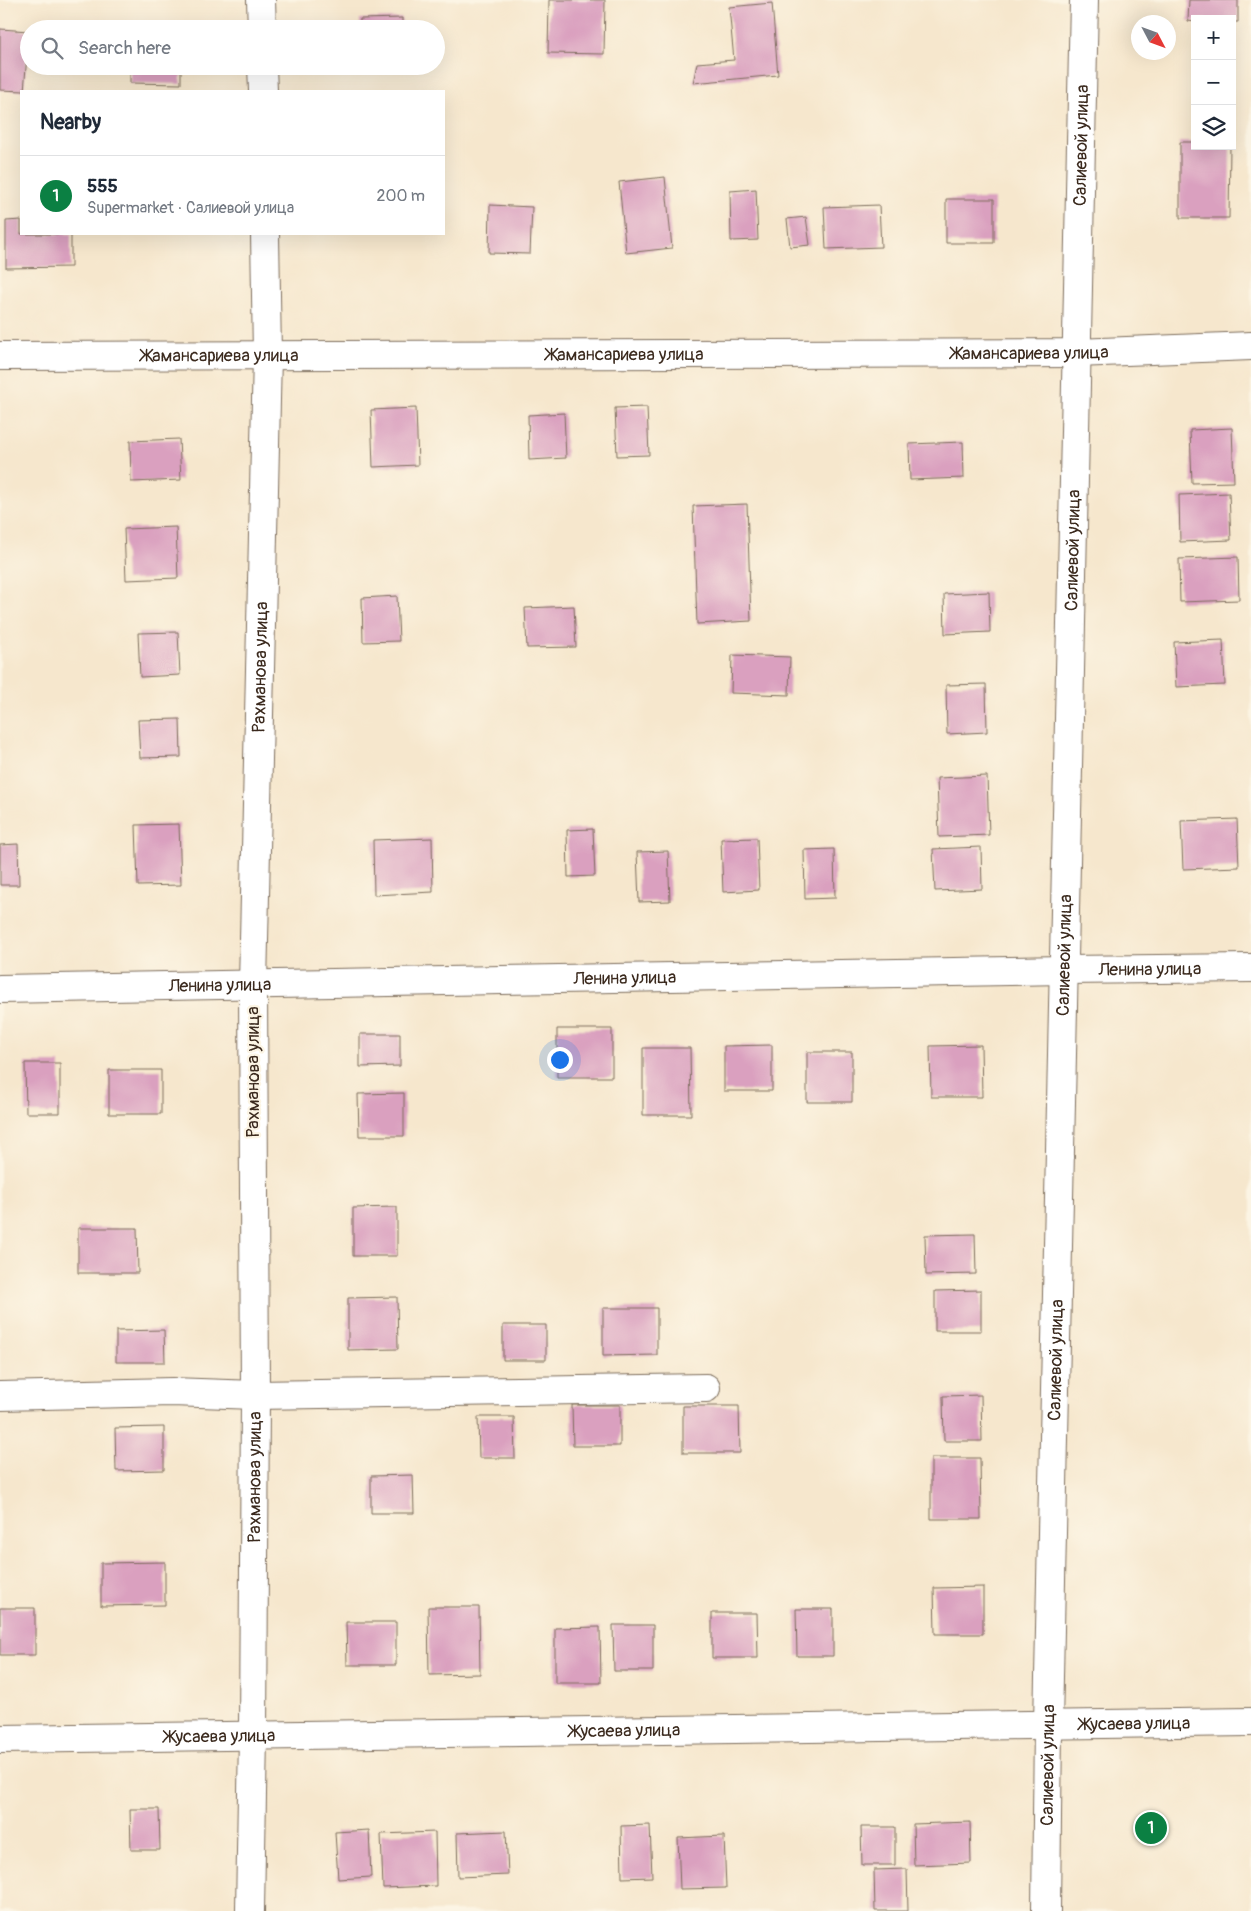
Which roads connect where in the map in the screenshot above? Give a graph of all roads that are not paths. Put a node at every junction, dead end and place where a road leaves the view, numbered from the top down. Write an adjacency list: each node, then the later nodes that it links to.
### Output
1 (261, 0): 3 (street)
2 (1084, 0): 8 (street, Салиевой улица)
3 (262, 20)
4 (262, 75): 5 (street)
5 (263, 90)
6 (265, 235): 9 (street, Рахманова улица)
7 (1251, 346): 8 (street, Жамансариева улица)
8 (1078, 353): 9 (street, Жамансариева улица); 12 (street, Салиевой улица)
9 (266, 355): 10 (street, Жамансариева улица); 13 (street, Рахманова улица)
10 (0, 356)
11 (1251, 968): 12 (street, Ленина улица)
12 (1065, 970): 13 (street, Ленина улица); 19 (street, Салиевой улица)
13 (253, 985): 14 (street, Ленина улица); 16 (street, Рахманова улица)
14 (0, 989)
15 (706, 1388): 16 (street)
16 (254, 1395): 17 (street); 20 (street, Рахманова улица)
17 (0, 1396)
18 (1251, 1722): 19 (street, Жусаева улица)
19 (1048, 1725): 20 (street, Жусаева улица); 23 (street, Салиевой улица)
20 (253, 1735): 21 (street, Жусаева улица); 22 (street, Рахманова улица)
21 (0, 1739)
22 (250, 1911)
23 (1046, 1911)

